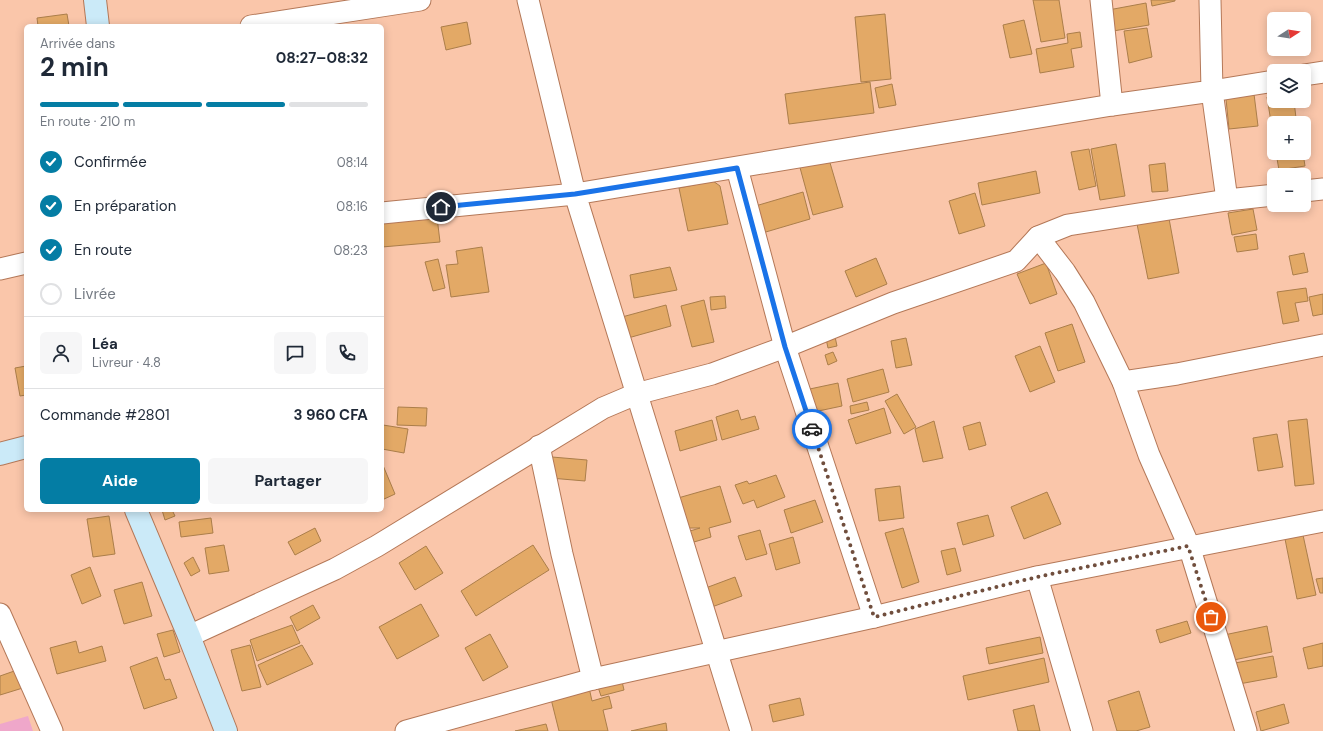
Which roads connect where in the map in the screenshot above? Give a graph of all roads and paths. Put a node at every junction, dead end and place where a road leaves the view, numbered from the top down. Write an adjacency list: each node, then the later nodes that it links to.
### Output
1 (95, 0): 6 (street)
2 (420, 0): 7 (street)
3 (528, 0): 16 (street)
4 (1101, 0): 12 (street)
5 (1210, 0): 11 (street)
6 (98, 24)
7 (264, 24)
8 (1323, 72): 9 (street)
9 (1311, 74)
10 (1267, 81): 11 (street)
11 (1212, 91): 12 (street); 18 (street)
12 (1112, 105): 13 (street)
13 (737, 168): 16 (street); 24 (street)
14 (1323, 189): 15 (street)
15 (1311, 190)
16 (575, 194): 19 (street); 26 (street)
17 (1267, 196): 18 (street)
18 (1227, 200): 20 (street)
19 (384, 213)
20 (1038, 237): 24 (street); 25 (street)
21 (24, 263): 22 (street)
22 (0, 269)
23 (1323, 345): 25 (street)
24 (785, 347): 26 (street); 35 (street)
25 (1123, 382): 32 (street)
26 (636, 394): 27 (street); 37 (street)
27 (539, 446): 36 (street); 38 (street)
28 (24, 447): 29 (street)
29 (0, 454)
30 (137, 512): 36 (street)
31 (1323, 521): 32 (street)
32 (1188, 546): 33 (street); 44 (street)
33 (1037, 577): 35 (street); 43 (street)
34 (0, 614): 39 (street)
35 (874, 617): 37 (street)
36 (189, 636): 40 (street)
37 (717, 651): 38 (street); 42 (street)
38 (593, 679): 41 (street)
39 (52, 731)
40 (226, 731)
41 (406, 731)
42 (741, 731)
43 (1082, 731)
44 (1246, 731)

